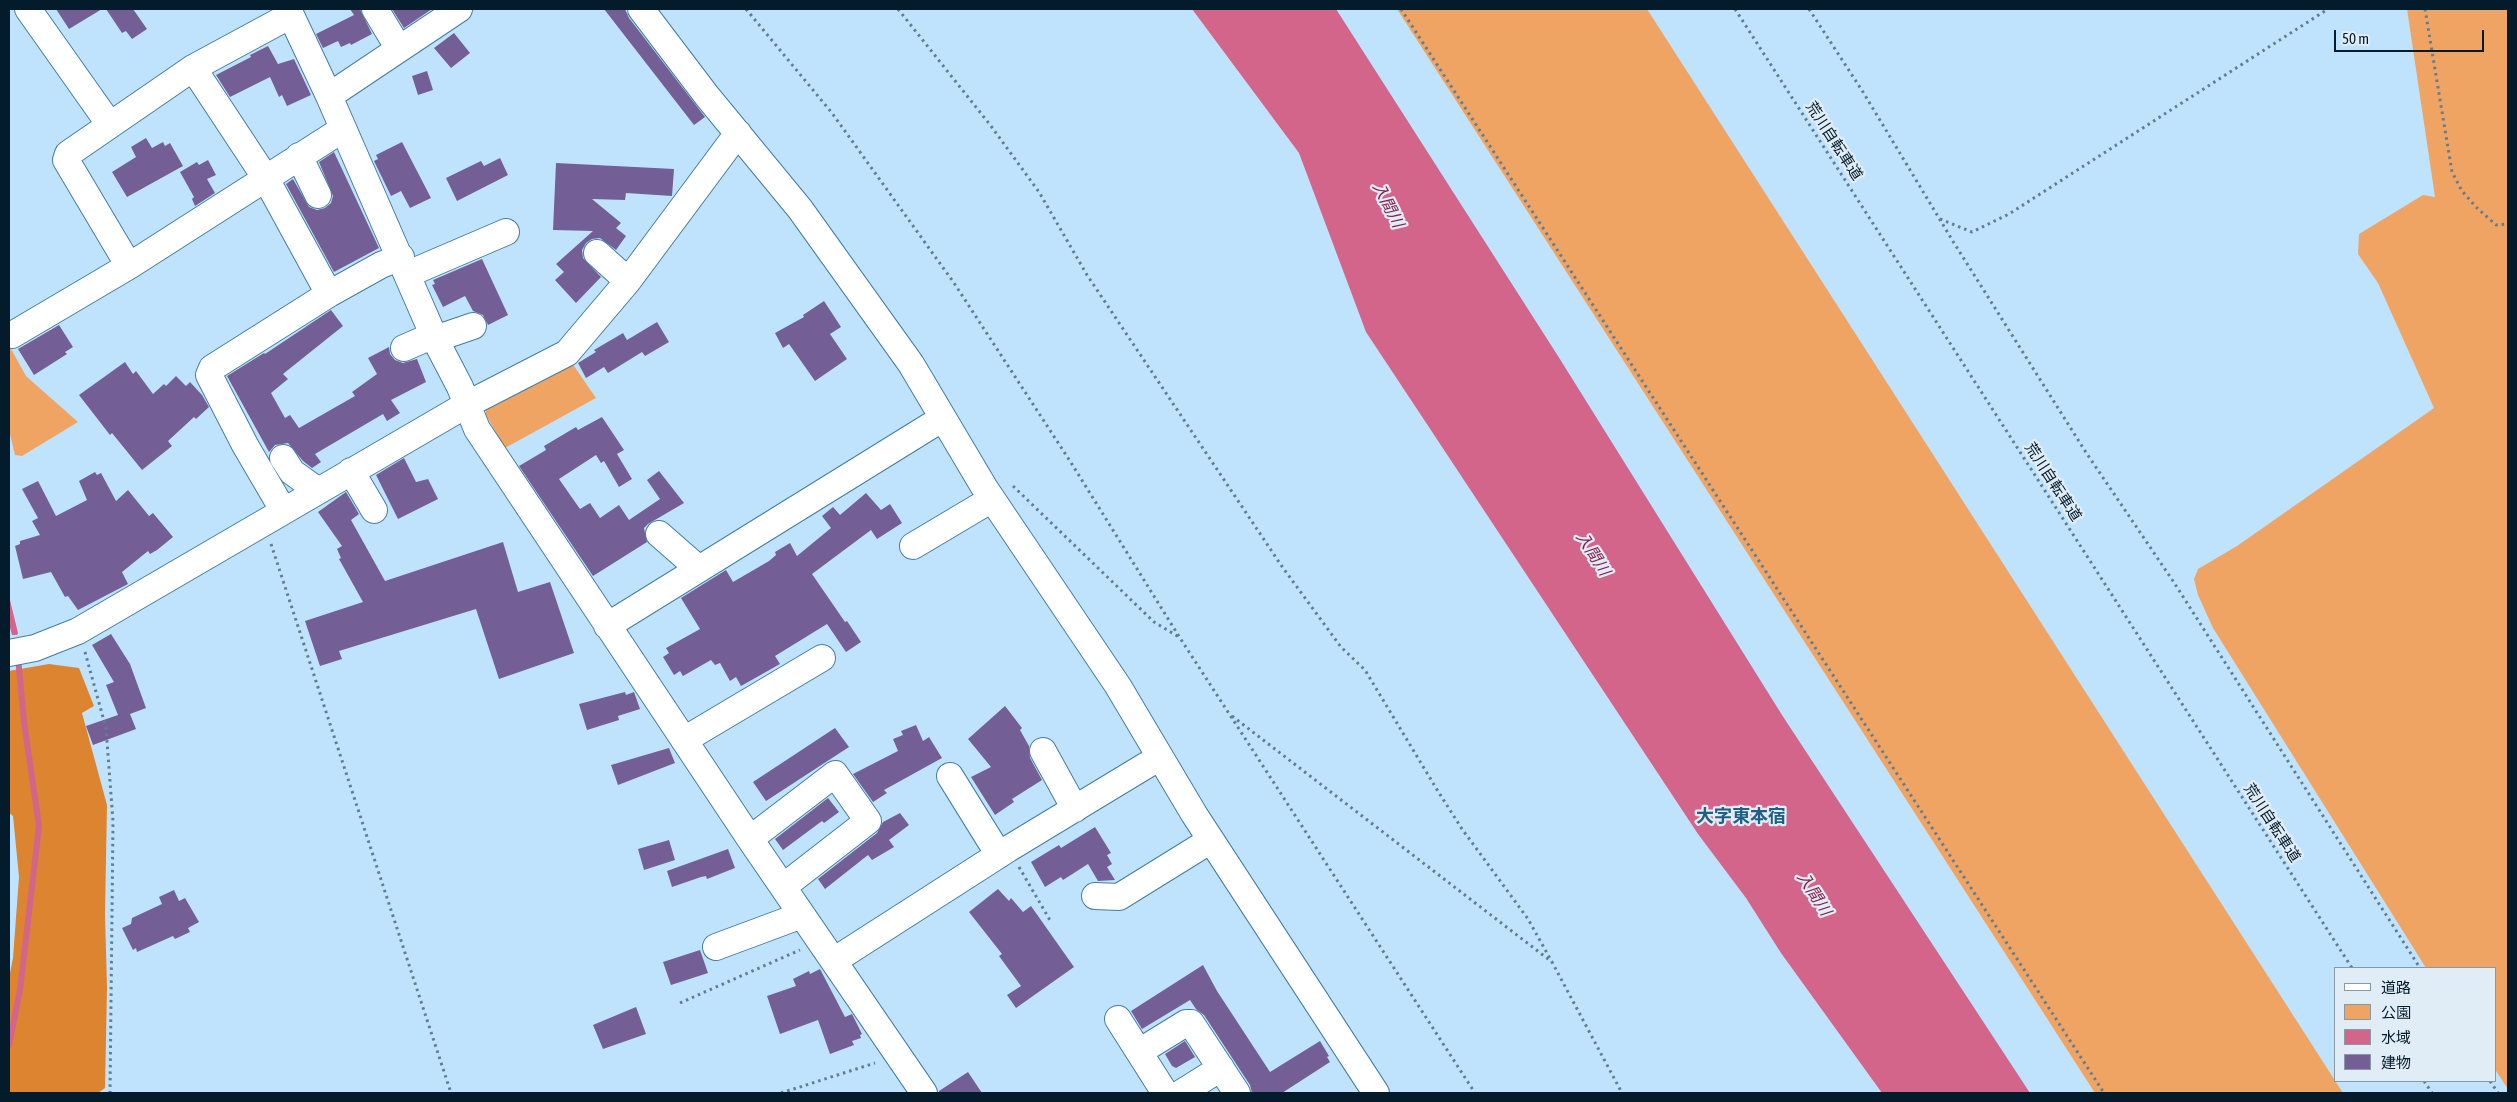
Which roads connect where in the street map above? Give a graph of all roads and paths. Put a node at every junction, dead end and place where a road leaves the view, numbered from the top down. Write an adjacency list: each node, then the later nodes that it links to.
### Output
1 (28, 9): 16 (street)
2 (375, 9): 13 (street)
3 (459, 9): 13 (street)
4 (641, 9): 18 (street)
5 (746, 9): 47 (path)
6 (898, 9): 65 (path)
7 (1401, 9): 85 (path)
8 (1735, 9): 66 (path, 荒川自転車道)
9 (1809, 9): 22 (path)
10 (2328, 9): 22 (path)
11 (2425, 9): 23 (path)
12 (290, 12): 14 (street); 15 (street)
13 (399, 49): 15 (street)
14 (193, 68): 16 (street); 20 (street)
15 (329, 96): 17 (street)
16 (110, 125): 27 (street)
17 (343, 129): 19 (street); 26 (street)
18 (738, 133): 28 (street); 35 (street)
19 (299, 156): 20 (street); 21 (street)
20 (265, 177): 27 (street); 29 (street)
21 (318, 195)
22 (1939, 219): 67 (path)
23 (2508, 224)
24 (506, 232): 26 (street)
25 (597, 253): 28 (street)
26 (404, 265): 29 (street); 32 (street)
27 (129, 266): 31 (street)
28 (628, 281): 34 (street)
29 (329, 294): 41 (street)
30 (473, 326): 32 (street)
31 (12, 335)
32 (435, 337): 33 (street); 34 (street)
33 (404, 348)
34 (466, 405): 37 (street); 45 (street)
35 (943, 418): 38 (street); 44 (street)
36 (283, 458): 39 (street)
37 (351, 471): 39 (street); 40 (street)
38 (999, 489): 43 (street); 47 (path); 53 (street)
39 (317, 490): 41 (street)
40 (374, 510)
41 (274, 516): 46 (street); 77 (path)
42 (659, 534): 44 (street)
43 (913, 546)
44 (699, 569): 45 (street)
45 (607, 626): 51 (street)
46 (78, 631): 48 (street); 76 (path)
47 (1180, 638): 50 (path)
48 (9, 653)
49 (822, 658): 51 (street)
50 (1230, 715): 65 (path); 83 (path)
51 (684, 740): 56 (street)
52 (1043, 751): 55 (street)
53 (1160, 757): 55 (street); 57 (street)
54 (950, 776): 58 (street)
55 (1075, 809): 58 (street)
56 (750, 838): 59 (street); 59 (street)
57 (1211, 840): 60 (street); 75 (street)
58 (1004, 852): 62 (path); 64 (street)
59 (783, 887): 61 (street)
60 (1095, 896)
61 (802, 915): 63 (street); 64 (street)
62 (1051, 922)
63 (716, 947)
64 (828, 950): 68 (path); 71 (street)
65 (1552, 962): 84 (path)
66 (2351, 967)
67 (2419, 967)
68 (680, 1004)
69 (1118, 1019): 70 (street)
70 (1139, 1052): 72 (street); 80 (street)
71 (900, 1055): 78 (path); 79 (street)
72 (1221, 1068): 81 (street); 82 (street)
73 (2425, 1082): 86 (path)
74 (2491, 1082): 87 (path)
75 (1371, 1092)
76 (110, 1093)
77 (451, 1093)
78 (781, 1093)
79 (924, 1093)
80 (1165, 1093)
81 (1181, 1093)
82 (1237, 1093)
83 (1475, 1093)
84 (1622, 1093)
85 (2104, 1093)
86 (2432, 1093)
87 (2498, 1093)

